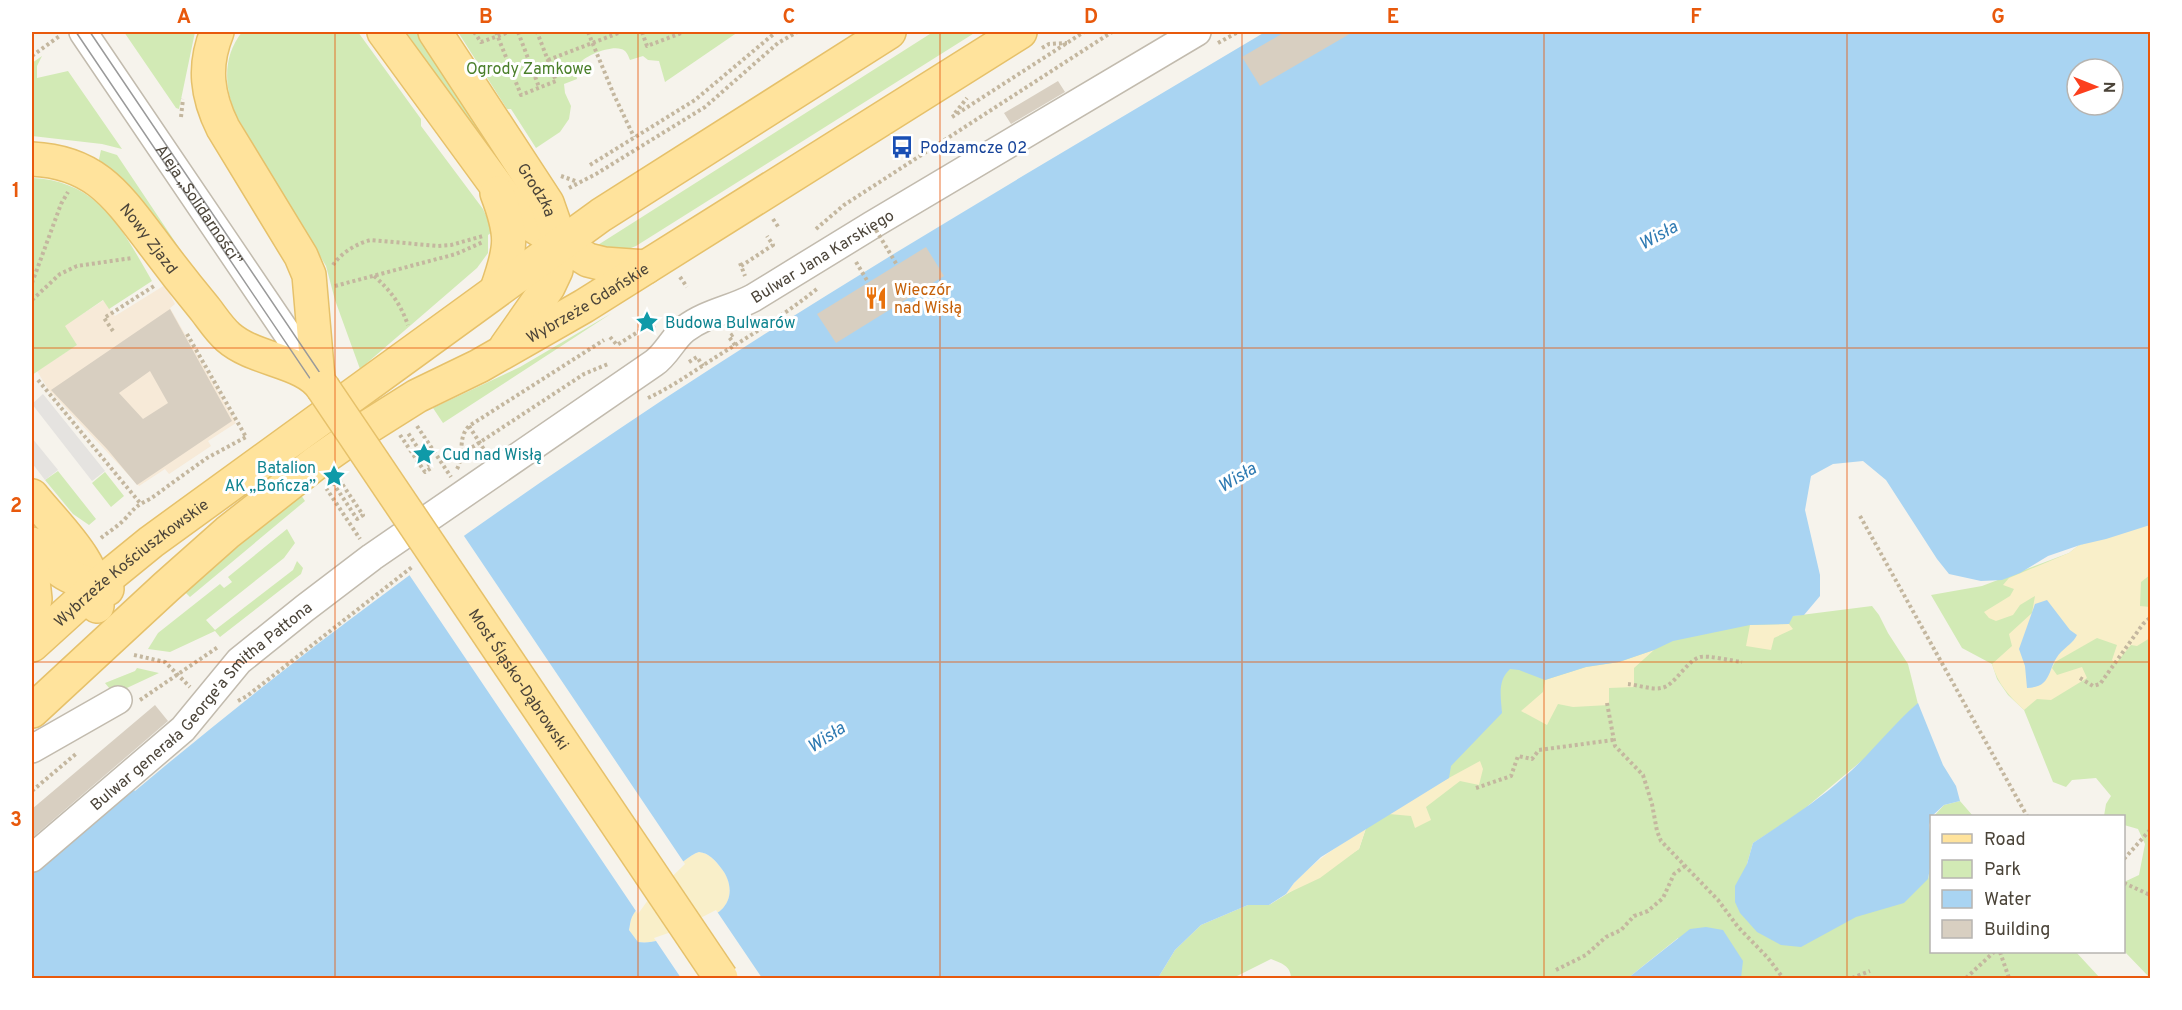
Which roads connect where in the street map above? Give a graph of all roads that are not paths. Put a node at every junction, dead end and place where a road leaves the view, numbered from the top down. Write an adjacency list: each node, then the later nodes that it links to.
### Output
1 (217, 32): 14 (main road)
2 (384, 32): 9 (main road)
3 (435, 32): 10 (main road, Grodzka)
4 (889, 32): 10 (main road)
5 (1020, 32): 11 (main road, Wybrzeże Gdańskie)
6 (1207, 38): 18 (street, Bulwar Jana Karskiego)
7 (90, 42): 14 (street, Aleja „Solidarności”)
8 (32, 159): 14 (main road, Nowy Zjazd)
9 (492, 180): 10 (main road); 12 (main road)
10 (561, 243): 11 (main road); 12 (main road); 13 (main road, Grodzka)
11 (646, 267): 13 (main road, Wybrzeże Gdańskie)
12 (497, 289): 17 (main road, Wybrzeże Kościuszkowskie)
13 (502, 353): 21 (main road, Wybrzeże Gdańskie)
14 (320, 383): 29 (main road, Most Śląsko-Dąbrowski, bridge)
15 (32, 496): 16 (main road)
16 (43, 534): 17 (main road); 20 (main road)
17 (151, 542): 20 (main road, Wybrzeże Kościuszkowskie)
18 (372, 557): 28 (street, Bulwar generała George'a Smitha Pattona)
19 (32, 571): 22 (main road)
20 (97, 586): 21 (main road); 23 (main road, Wybrzeże Kościuszkowskie); 24 (main road)
21 (166, 587): 24 (main road)
22 (32, 614)
23 (32, 645)
24 (94, 653): 26 (main road)
25 (126, 702): 27 (street)
26 (32, 711)
27 (32, 749)
28 (32, 858)
29 (721, 978)

